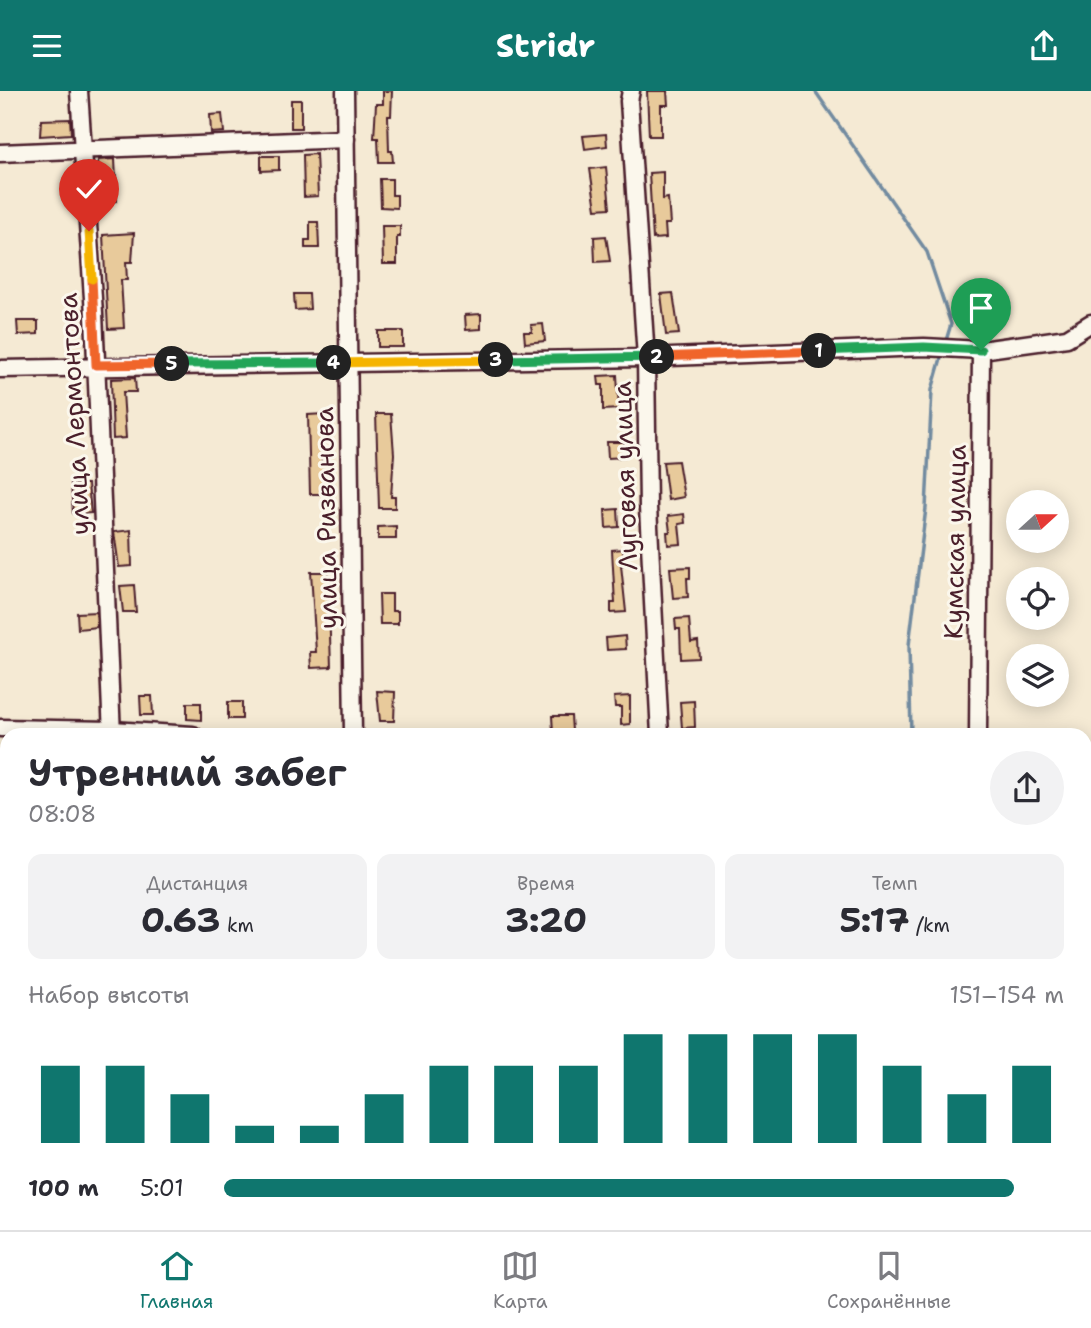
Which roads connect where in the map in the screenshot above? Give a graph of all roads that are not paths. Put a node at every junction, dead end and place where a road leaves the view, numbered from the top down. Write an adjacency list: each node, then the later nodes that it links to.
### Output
1 (79, 91): 5 (street, улица Лермонтова)
2 (345, 91): 4 (street, улица Ризванова)
3 (631, 91): 9 (street, Луговая улица)
4 (346, 139): 5 (street); 10 (street, улица Ризванова)
5 (83, 149): 6 (street); 11 (street, улица Лермонтова)
6 (0, 153)
7 (1091, 323): 8 (street)
8 (981, 350): 9 (street); 16 (street, Кумская улица)
9 (646, 358): 10 (street); 15 (street, Луговая улица)
10 (349, 362): 11 (street); 14 (street, улица Ризванова)
11 (96, 365): 12 (street); 13 (street, улица Лермонтова)
12 (0, 369)
13 (112, 728)
14 (353, 728)
15 (660, 728)
16 (978, 728)

